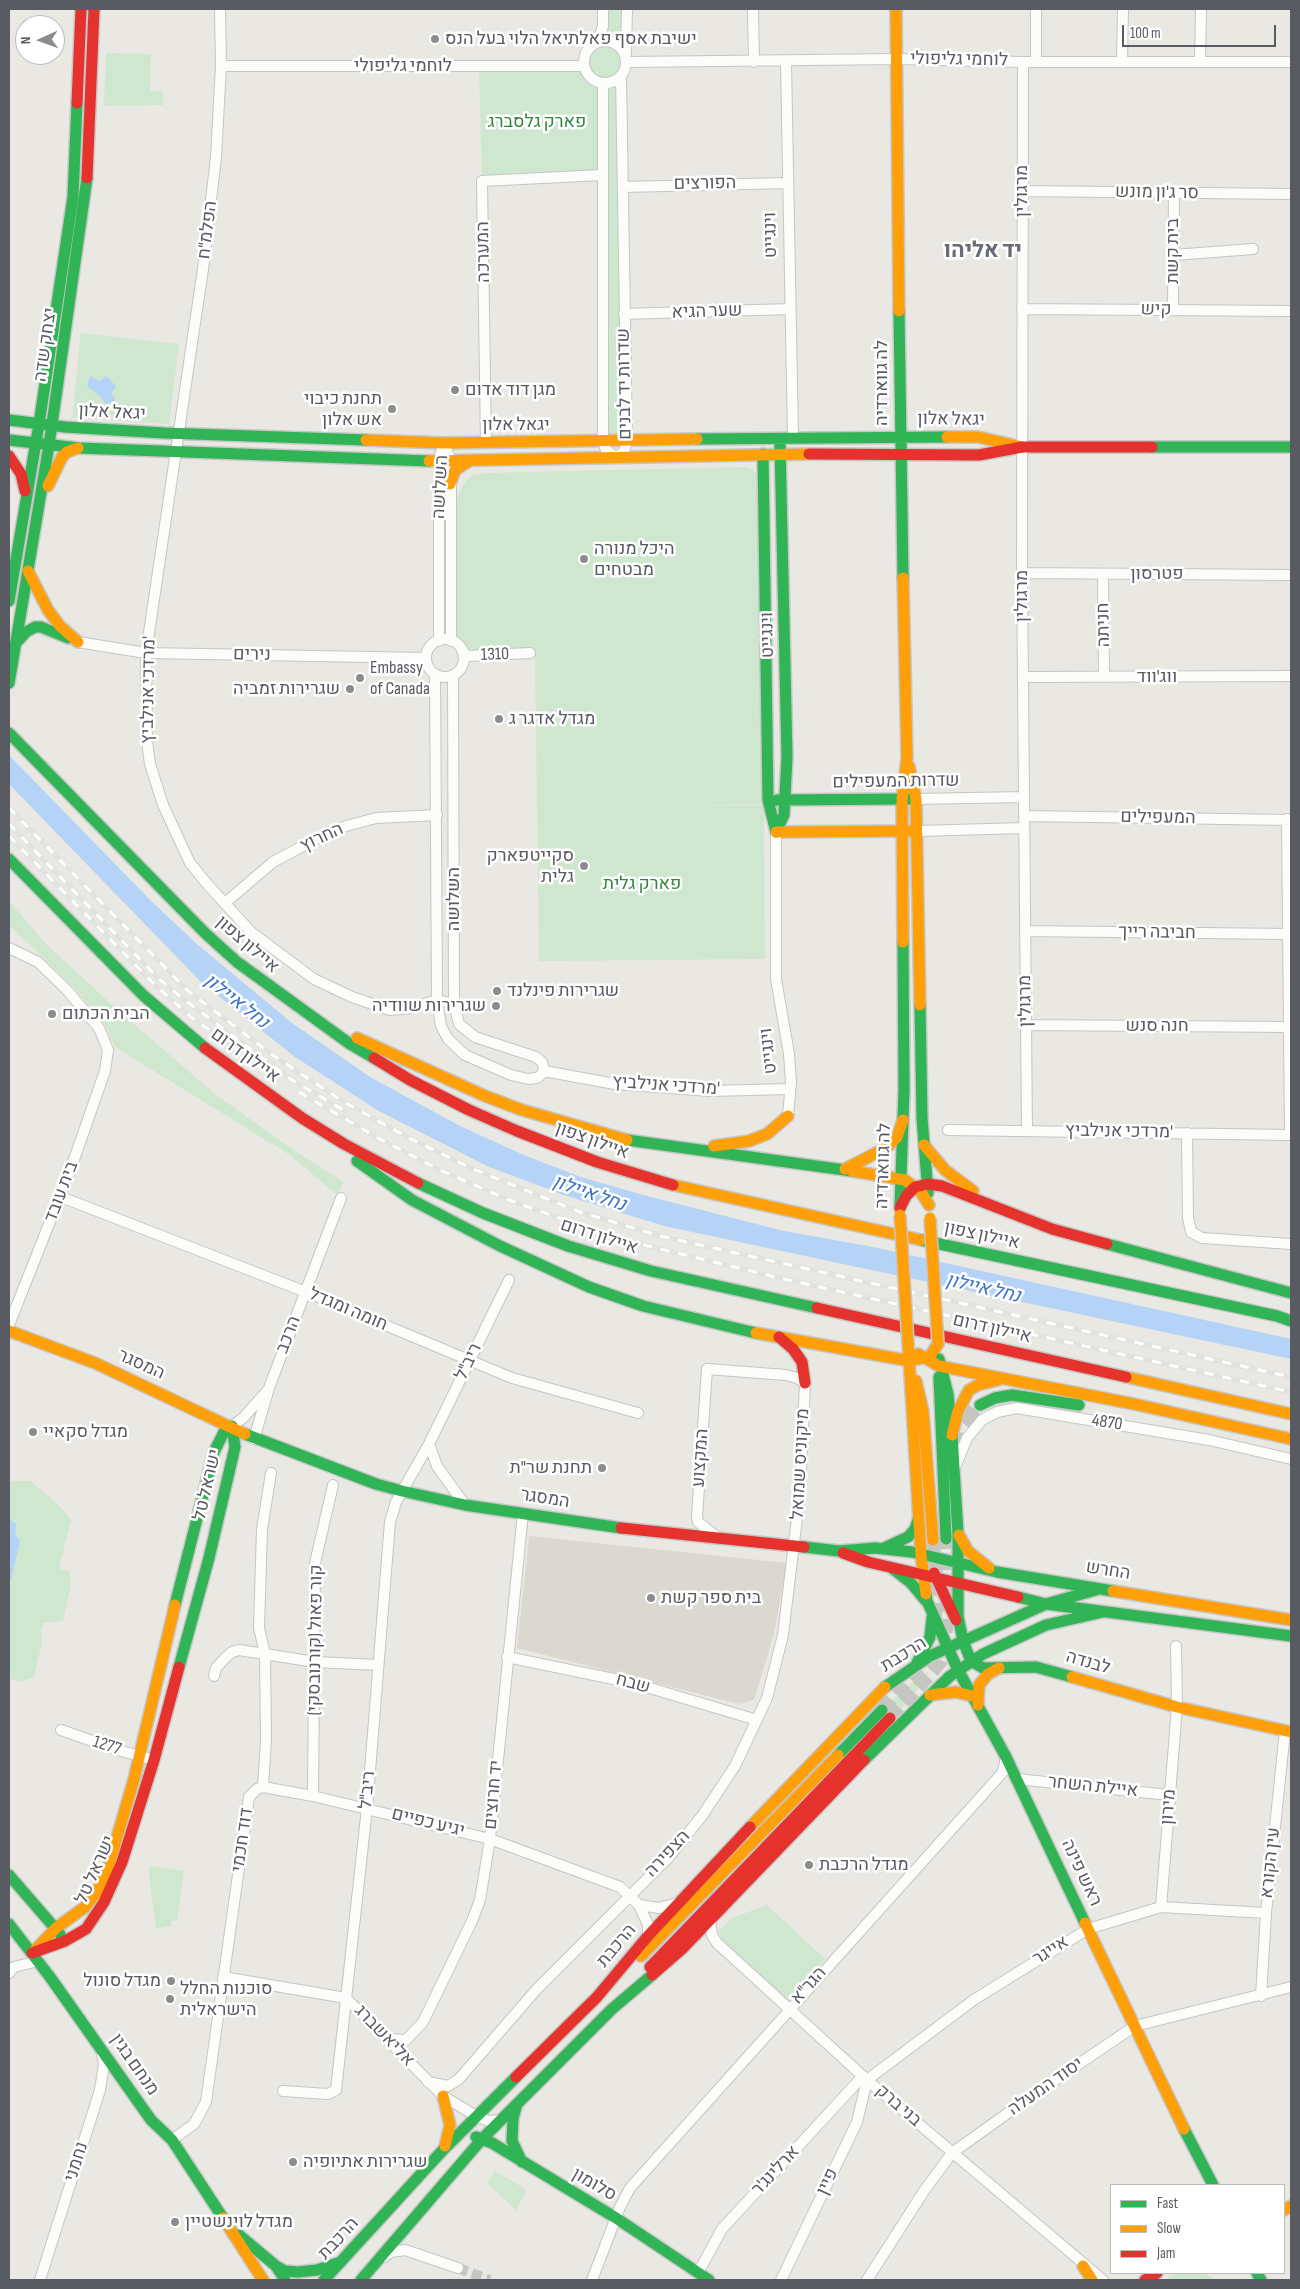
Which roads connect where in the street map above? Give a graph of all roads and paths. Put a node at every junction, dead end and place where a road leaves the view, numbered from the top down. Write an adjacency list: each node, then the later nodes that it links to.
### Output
1 (81, 9): 40 (main road, יצחק שדה)
2 (94, 9): 41 (main road, יצחק שדה)
3 (220, 9): 21 (street, הפלמ"ח)
4 (603, 9): 11 (street)
5 (627, 9): 12 (street)
6 (753, 9): 14 (street)
7 (896, 9): 13 (main road, לה גווארדיה)
8 (1036, 9): 17 (street)
9 (1123, 9): 18 (street)
10 (1201, 9): 19 (street)
11 (598, 41): 12 (street); 22 (street)
12 (626, 58): 14 (street, לוחמי גליפולי); 23 (street)
13 (897, 59): 15 (street, לוחמי גליפולי); 16 (street, לוחמי גליפולי); 38 (main road, לה גווארדיה)
14 (754, 62): 15 (street, לוחמי גליפולי)
15 (786, 62): 26 (street, וינגייט)
16 (1023, 62): 17 (street, לוחמי גליפולי); 28 (street, מרגולין)
17 (1036, 62): 18 (street, לוחמי גליפולי)
18 (1122, 62): 19 (street, לוחמי גליפולי)
19 (1200, 62): 20 (street, לוחמי גליפולי)
20 (1291, 62)
21 (221, 66): 22 (street, לוחמי גליפולי); 42 (street, הפלמ"ח)
22 (584, 66): 24 (street)
23 (621, 76): 24 (street); 27 (street, שדרות יד לבנים)
24 (603, 83): 25 (street, שדרות יד לבנים)
25 (602, 175): 49 (street, שדרות יד לבנים); 53 (street, המערכה)
26 (787, 183): 27 (street, הפורצים); 33 (street, וינגייט)
27 (624, 187): 37 (street, שדרות יד לבנים)
28 (1022, 191): 29 (street, סר ג'ון מונש); 34 (street, מרגולין)
29 (1174, 193): 30 (street, סר ג'ון מונש); 32 (street, בית קשת)
30 (1291, 194)
31 (1253, 249): 32 (street)
32 (1173, 254): 35 (street, בית קשת)
33 (790, 309): 37 (street, שער הגיא); 43 (street, וינגייט)
34 (1022, 309): 35 (street, קיש); 55 (street, מרגולין)
35 (1173, 310): 36 (street, קיש)
36 (1291, 311)
37 (624, 314): 50 (street, שדרות יד לבנים)
38 (900, 415): 44 (main road, לה גווארדיה); 45 (main road); 47 (main road)
39 (9, 420): 40 (main road, יגאל אלון)
40 (39, 424): 41 (main road, יגאל אלון); 51 (main road, יצחק שדה)
41 (52, 426): 42 (main road, יגאל אלון); 54 (main road, יצחק שדה)
42 (179, 434): 52 (main road, יגאל אלון); 58 (street, הפלמ"ח)
43 (793, 437): 46 (main road, יגאל אלון); 47 (main road, יגאל אלון)
44 (900, 437): 45 (main road, יגאל אלון); 47 (main road, יגאל אלון); 63 (main road, לה גווארדיה)
45 (922, 437): 55 (main road, יגאל אלון)
46 (776, 438): 50 (main road, יגאל אלון); 60 (main road, וינגייט)
47 (874, 438)
48 (9, 440): 51 (main road, יגאל אלון)
49 (603, 442): 50 (main road, יגאל אלון); 53 (main road, יגאל אלון); 64 (street, שדרות יד לבנים)
50 (627, 442): 64 (street, שדרות יד לבנים)
51 (36, 443): 54 (main road, יגאל אלון); 69 (main road, יצחק שדה)
52 (444, 443): 53 (main road, יגאל אלון); 66 (street, השלושה)
53 (486, 443)
54 (49, 445): 57 (main road, יגאל אלון); 70 (main road, יצחק שדה)
55 (1022, 447): 56 (main road, יגאל אלון); 63 (main road, יגאל אלון); 72 (street, מרגולין)
56 (1291, 447)
57 (79, 448): 58 (main road, יגאל אלון); 70 (main road)
58 (177, 450): 66 (main road, יגאל אלון); 81 (street, מרדכי אנילביץ')
59 (763, 454): 60 (main road, יגאל אלון); 64 (main road, יגאל אלון); 95 (main road, וינגייט)
60 (782, 454): 62 (main road, יגאל אלון); 96 (main road, וינגייט)
61 (9, 456): 69 (main road)
62 (869, 456): 63 (main road, יגאל אלון); 67 (main road)
63 (900, 456): 67 (main road, לה גווארדיה)
64 (616, 457): 65 (main road, יגאל אלון)
65 (469, 460): 66 (main road, יגאל אלון); 68 (main road)
66 (445, 461): 68 (street, השלושה); 76 (street, השלושה)
67 (901, 481): 92 (main road, לה גווארדיה)
68 (450, 484): 77 (street, השלושה)
69 (27, 501): 75 (main road, יצחק שדה)
70 (36, 525): 71 (main road, יצחק שדה)
71 (28, 571): 78 (main road); 79 (main road, יצחק שדה)
72 (1022, 573): 73 (street, פטרסון); 88 (street, מרגולין)
73 (1103, 574): 74 (street, פטרסון); 89 (street, חניתה)
74 (1291, 574)
75 (9, 600)
76 (439, 640): 77 (street); 84 (street)
77 (451, 641): 80 (street)
78 (78, 642): 79 (main road); 81 (street, נירים)
79 (15, 644): 90 (main road, יצחק שדה)
80 (462, 651): 83 (street, 1310); 85 (street)
81 (146, 653): 84 (street, נירים); 106 (street, מרדכי אנילביץ')
82 (530, 653): 83 (street, 1310)
83 (506, 655): 85 (street)
84 (426, 658): 86 (street)
85 (457, 672): 86 (street); 111 (street, השלושה)
86 (435, 674): 98 (street, השלושה)
87 (1291, 676): 89 (street, ווג'ווד)
88 (1023, 677): 89 (street, ווג'ווד); 93 (street, מרגולין)
89 (1104, 677)
90 (9, 683)
91 (9, 733): 112 (main road, איילון צפון)
92 (907, 758): 94 (main road, לה גווארדיה); 97 (main road, לה גווארדיה)
93 (1024, 797): 94 (street, שדרות המעפילים); 99 (street, מרגולין)
94 (916, 799): 97 (main road, שדרות המעפילים); 103 (main road, לה גווארדיה)
95 (768, 800): 96 (main road, שדרות המעפילים); 104 (main road, וינגייט)
96 (786, 800): 97 (main road, שדרות המעפילים); 104 (main road, וינגייט)
97 (902, 800): 102 (main road, לה גווארדיה)
98 (437, 815): 106 (street, החרוץ); 110 (street, השלושה)
99 (1024, 816): 100 (street, המעפילים); 101 (street, מרגולין)
100 (1289, 820): 108 (street)
101 (1024, 828): 103 (street); 107 (street, מרגולין)
102 (902, 831): 103 (main road); 104 (main road); 119 (main road, לה גווארדיה)
103 (917, 831): 124 (main road, לה גווארדיה)
104 (776, 832): 116 (street, וינגייט)
105 (9, 859): 117 (main road, איילון דרום)
106 (225, 903): 110 (street, מרדכי אנילביץ')
107 (1025, 931): 108 (street, חביבה רייך); 113 (street, מרגולין)
108 (1288, 934): 114 (street)
109 (9, 948): 130 (street, בית עובד)
110 (437, 1000): 111 (street); 115 (street, מרדכי אנילביץ')
111 (454, 1004): 115 (street)
112 (305, 1013): 125 (main road); 139 (main road, איילון צפון)
113 (1026, 1025): 114 (street, חנה סנש); 121 (street, מרגולין)
114 (1289, 1027): 123 (street)
115 (544, 1071): 116 (street, מרדכי אנילביץ')
116 (790, 1089): 118 (street, וינגייט)
117 (264, 1092): 142 (main road); 154 (main road, איילון דרום)
118 (788, 1116): 125 (main road)
119 (903, 1120): 126 (main road); 127 (main road, לה גווארדיה)
120 (948, 1130): 121 (street, מרדכי אנילביץ')
121 (1027, 1130): 122 (street, מרדכי אנילביץ')
122 (1187, 1133): 123 (street, מרדכי אנילביץ'); 135 (street)
123 (1290, 1135)
124 (924, 1145): 128 (main road, לה גווארדיה); 133 (main road)
125 (676, 1148): 126 (main road)
126 (843, 1169): 127 (main road)
127 (900, 1179): 129 (main road); 134 (main road, לה גווארדיה)
128 (928, 1184): 129 (main road); 132 (main road, לה גווארדיה); 133 (main road)
129 (915, 1187): 132 (main road); 134 (main road)
130 (61, 1196): 137 (street, חומה ומגדל); 140 (street, בית עובד)
131 (341, 1198): 137 (street, הרכב)
132 (929, 1204): 144 (main road, לה גווארדיה, bridge)
133 (995, 1205): 138 (main road)
134 (900, 1211): 143 (main road, לה גווארדיה, bridge)
135 (1291, 1244)
136 (509, 1280): 147 (street, ריב"ל)
137 (306, 1292): 147 (street, חומה ומגדל); 151 (street, הרכב)
138 (1291, 1293)
139 (1291, 1320)
140 (9, 1325)
141 (9, 1331): 155 (main road, המסגר)
142 (779, 1337): 146 (main road); 150 (main road)
143 (908, 1343): 145 (main road); 146 (main road, לה גווארדיה)
144 (938, 1344): 145 (main road); 148 (main road, לה גווארדיה)
145 (924, 1359): 146 (main road); 148 (main road)
146 (910, 1361): 169 (main road, לה גווארדיה); 173 (main road)
147 (469, 1362): 153 (street, חומה ומגדל); 160 (street, ריב"ל)
148 (940, 1366): 149 (main road); 157 (main road, לה גווארדיה); 172 (main road)
149 (1009, 1380): 156 (main road); 157 (main road)
150 (806, 1383): 171 (street, המקצוע); 174 (street, מיקוניס שמואל)
151 (269, 1388): 155 (street, הרכב); 158 (street, הרכב)
152 (980, 1405): 156 (main road)
153 (638, 1413)
154 (1291, 1414)
155 (232, 1426): 158 (main road, המסגר); 161 (main road, ישראל טל); 210 (main road, ישראל טל)
156 (1260, 1433): 159 (main road)
157 (952, 1435): 163 (main road, לה גווארדיה)
158 (254, 1439): 161 (main road); 166 (main road, המסגר)
159 (1291, 1439)
160 (429, 1444): 166 (street, ריב"ל); 167 (street)
161 (235, 1447): 212 (main road, ישראל טל)
162 (1291, 1459): 163 (street, 4870)
163 (955, 1472): 170 (main road, לה גווארדיה)
164 (271, 1473): 195 (street, דוד חכמי)
165 (333, 1485): 198 (street, קור פאול (קורנובסקי))
166 (402, 1491): 167 (main road, המסגר); 200 (street, ריב"ל)
167 (464, 1505): 168 (main road, המסגר)
168 (523, 1513): 171 (main road, המסגר); 196 (street, יד חרוצים)
169 (918, 1517): 175 (main road); 177 (main road, לה גווארדיה)
170 (958, 1534): 179 (main road, לה גווארדיה); 180 (main road)
171 (718, 1537): 174 (main road, המסגר)
172 (946, 1538)
173 (933, 1540)
174 (795, 1545): 176 (main road, המסגר); 207 (street, הצפירה)
175 (875, 1548): 176 (main road, המסגר); 177 (main road, המסגר)
176 (839, 1551): 178 (main road, המסגר)
177 (921, 1554): 179 (main road, החרש); 181 (main road, לה גווארדיה); 182 (main road)
178 (886, 1565): 181 (main road, המסגר); 185 (main road)
179 (958, 1565): 180 (main road, החרש); 183 (main road)
180 (996, 1572): 184 (main road, החרש)
181 (922, 1574): 182 (main road); 185 (main road, ראש פינה)
182 (937, 1578): 183 (main road); 190 (main road)
183 (958, 1584): 186 (main road); 190 (main road)
184 (1104, 1588): 186 (main road, הרכבת); 189 (main road, החרש)
185 (927, 1601): 188 (main road, ראש פינה)
186 (1046, 1604): 187 (main road); 192 (main road, הרכבת)
187 (1103, 1612): 191 (main road); 197 (main road)
188 (932, 1615): 194 (main road, ראש פינה); 199 (main road)
189 (1291, 1620)
190 (959, 1627): 192 (main road)
191 (1291, 1636)
192 (963, 1642): 194 (main road, הרכבת); 197 (main road)
193 (1176, 1646): 206 (street, מירון)
194 (947, 1649): 199 (main road, הרכבת); 202 (main road, ראש פינה)
195 (264, 1654): 198 (street); 203 (street); 214 (street, דוד חכמי)
196 (507, 1656): 207 (street, שבח); 218 (street, יד חרוצים)
197 (971, 1661): 201 (main road, לבנדה); 202 (main road)
198 (315, 1662): 200 (street); 216 (street, קור פאול (קורנובסקי))
199 (916, 1663): 221 (main road, הרכבת)
200 (378, 1665): 217 (street, ריב"ל)
201 (1000, 1668): 205 (main road); 206 (main road, לבנדה)
202 (958, 1670): 204 (main road); 205 (main road, ראש פינה)
203 (214, 1676)
204 (930, 1696): 205 (main road); 225 (main road)
205 (975, 1701): 211 (main road, ראש פינה)
206 (1177, 1707): 209 (main road, לבנדה); 215 (street, מירון)
207 (757, 1720): 220 (street, הצפירה)
208 (61, 1730): 210 (street, 1277)
209 (1288, 1732): 224 (street, עין הקורא)
210 (140, 1756): 212 (street, 1277); 227 (main road, ישראל טל)
211 (1006, 1758): 213 (main road, ראש פינה); 238 (street, הגר"א)
212 (154, 1760): 230 (main road, ישראל טל)
213 (1017, 1779): 215 (street, איילת השחר); 228 (main road, ראש פינה)
214 (263, 1787): 216 (street, יגיע כפיים); 233 (street, דוד חכמי)
215 (1169, 1795): 223 (street, מירון)
216 (313, 1796): 217 (street, יגיע כפיים)
217 (366, 1808): 218 (street, יגיע כפיים); 236 (street, ריב"ל)
218 (490, 1839): 220 (street, יגיע כפיים); 241 (street, יד חרוצים)
219 (9, 1875): 227 (main road)
220 (629, 1895): 222 (street, יגיע כפיים); 244 (street, הצפירה)
221 (680, 1902): 222 (street); 229 (main road, הרכבת)
222 (639, 1905): 229 (street, יגיע כפיים)
223 (1161, 1907): 224 (street, אייגר); 228 (street, אייגר)
224 (1266, 1913): 235 (street, עין הקורא)
225 (710, 1920): 238 (street, בני ברק); 239 (main road)
226 (9, 1924): 231 (main road, מנחם בגין)
227 (56, 1928): 230 (main road); 231 (main road, ישראל טל)
228 (1088, 1929): 240 (main road, ראש פינה); 243 (street, אייגר)
229 (648, 1936): 237 (main road, הרכבת)
230 (66, 1941): 231 (main road, ישראל טל)
231 (35, 1957): 232 (street); 242 (main road, מנחם בגין)
232 (9, 1972)
233 (223, 1977): 236 (street, אליאשברג); 252 (street, דוד חכמי)
234 (1291, 1987): 235 (street, יסוד המעלה)
235 (1261, 1996): 240 (street, יסוד המעלה)
236 (346, 1998): 241 (street, אליאשברג); 245 (street, ריב"ל)
237 (597, 1998): 239 (main road); 248 (main road, הרכבת)
238 (789, 2008): 243 (street, בני ברק); 257 (street, הגר"א)
239 (612, 2009): 247 (main road)
240 (1135, 2026): 254 (street, יסוד המעלה); 256 (main road, ראש פינה)
241 (389, 2039): 244 (street, אליאשברג)
242 (98, 2044): 252 (main road, מנחם בגין); 266 (street, נחמני)
243 (865, 2078): 254 (street, בני ברק); 264 (street, ארלינג'ר); 272 (street, פיין)
244 (428, 2082): 246 (street, אליאשברג)
245 (283, 2091)
246 (443, 2096): 248 (street, אליאשברג); 253 (main road)
247 (517, 2104): 249 (main road); 255 (main road)
248 (476, 2116): 249 (street, אליאשברג); 250 (main road, הרכבת)
249 (501, 2120): 251 (main road)
250 (454, 2139): 251 (main road, סלומון); 253 (main road, הרכבת)
251 (482, 2139): 255 (main road, סלומון); 260 (main road)
252 (172, 2140): 258 (main road, מנחם בגין)
253 (442, 2151): 259 (main road, הרכבת)
254 (952, 2153): 262 (street, בני ברק); 273 (street, יסוד המעלה)
255 (522, 2162): 257 (main road, סלומון)
256 (1213, 2184)
257 (616, 2218): 264 (main road, סלומון); 270 (street, הגר"א)
258 (229, 2226): 261 (main road, מנחם בגין); 265 (main road, מנחם בגין)
259 (344, 2261): 261 (main road); 268 (main road, הרכבת)
260 (377, 2262): 263 (street); 269 (main road)
261 (276, 2266): 267 (main road, מנחם בגין)
262 (1083, 2266): 274 (main road); 275 (street, בני ברק)
263 (458, 2268)
264 (698, 2273): 271 (main road, סלומון)
265 (261, 2278)
266 (40, 2280)
267 (285, 2280)
268 (324, 2280)
269 (361, 2280)
270 (592, 2280)
271 (709, 2280)
272 (781, 2280)
273 (867, 2280)
274 (1092, 2280)
275 (1103, 2280)

